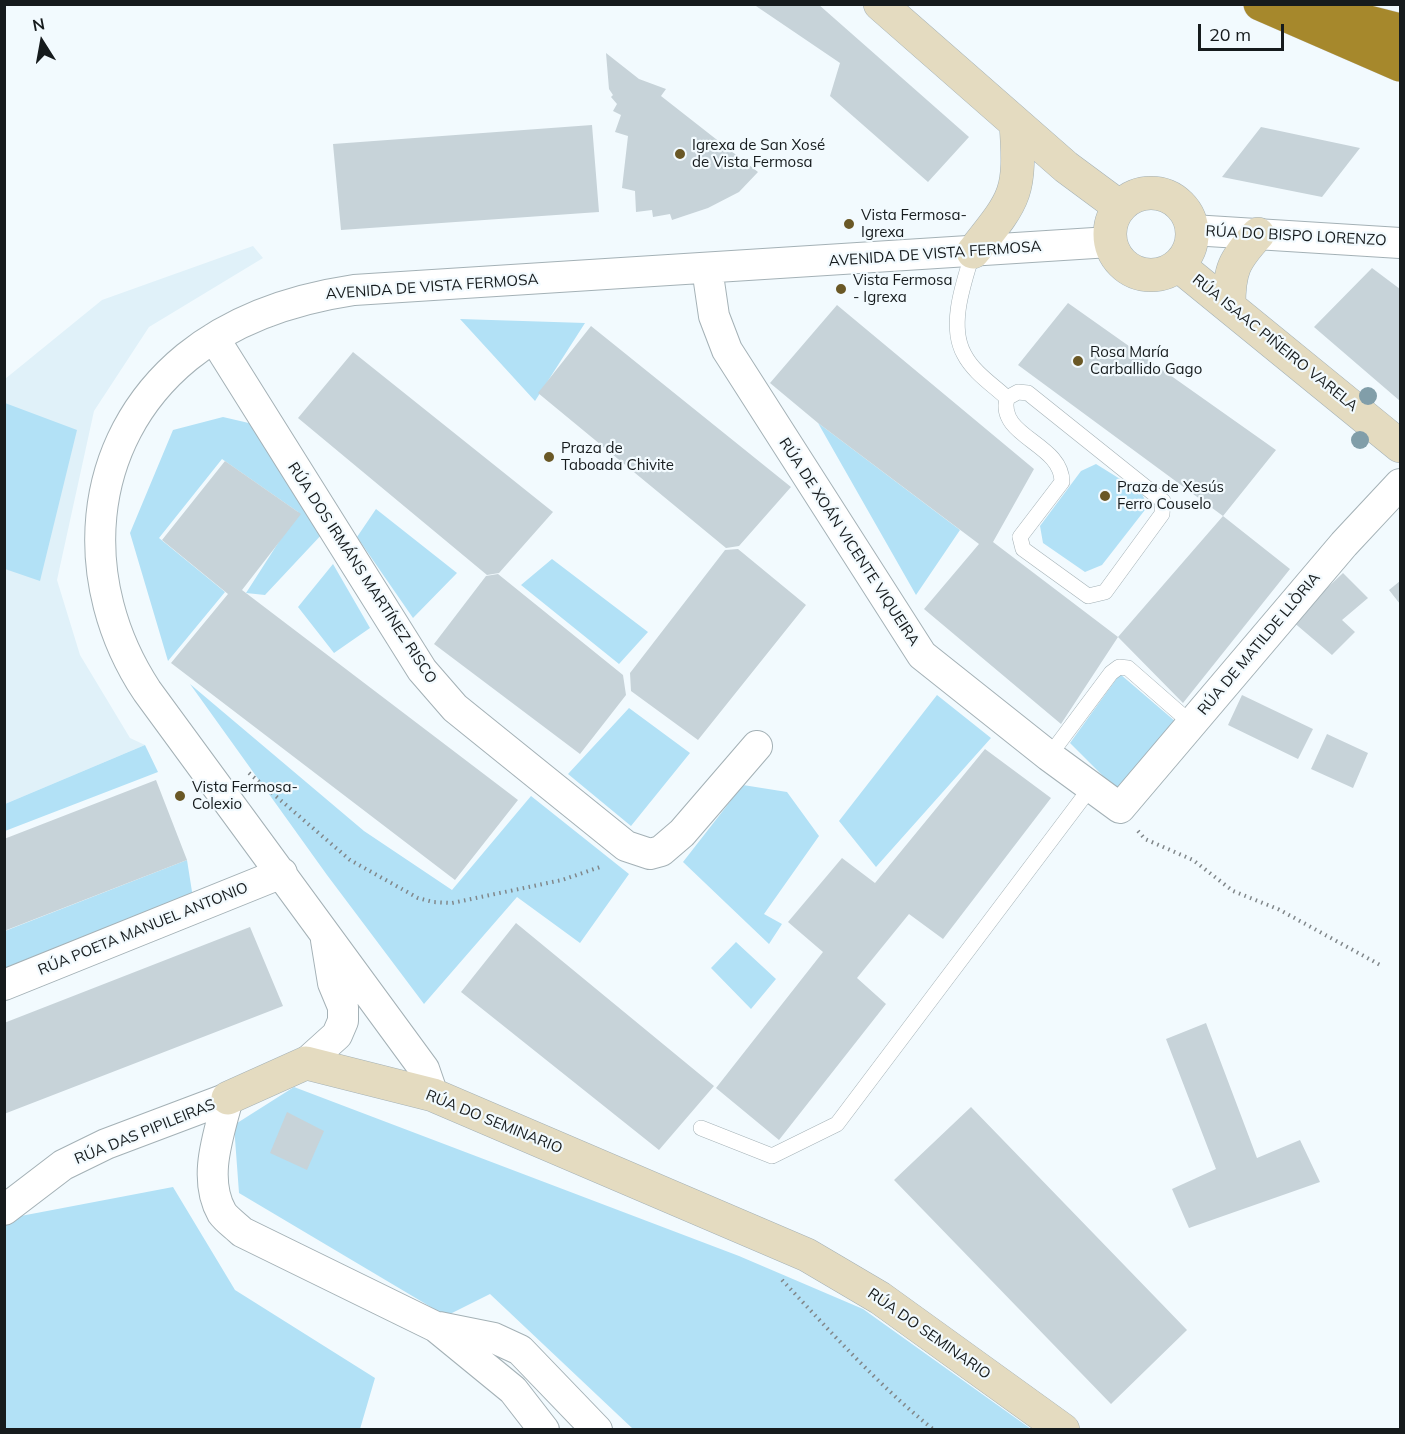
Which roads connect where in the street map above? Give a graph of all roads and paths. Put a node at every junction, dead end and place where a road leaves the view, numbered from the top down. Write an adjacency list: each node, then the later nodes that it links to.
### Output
1 (880, 4): 6 (main road)
2 (1260, 4): 5 (highway)
3 (1300, 4): 4 (highway)
4 (1401, 30)
5 (1401, 65)
6 (1016, 124): 7 (main road); 12 (main road)
7 (1120, 207): 8 (main road); 10 (main road)
8 (1192, 230): 9 (street, RÚA DO BISPO LORENZO); 13 (main road, RÚA ISAAC PIÑEIRO VARELA)
9 (1258, 234): 11 (street, RÚA DO BISPO LORENZO); 15 (main road)
10 (1110, 242): 12 (street, AVENIDA DE VISTA FERMOSA); 13 (main road)
11 (1401, 243)
12 (973, 252): 14 (street, AVENIDA DE VISTA FERMOSA); 17 (lane)
13 (1178, 265): 15 (main road, RÚA ISAAC PIÑEIRO VARELA)
14 (707, 268): 16 (street, AVENIDA DE VISTA FERMOSA); 22 (street, RÚA DE XOÁN VICENTE VIQUEIRA)
15 (1229, 305): 18 (main road, RÚA ISAAC PIÑEIRO VARELA)
16 (214, 338): 21 (street, RÚA DOS IRMÁNS MARTÍNEZ RISCO); 27 (street, AVENIDA DE VISTA FERMOSA)
17 (1007, 398): 17 (lane)
18 (1401, 446)
19 (1401, 484): 20 (street, RÚA DE MATILDE LLÒRIA)
20 (1192, 724): 22 (lane); 25 (street, RÚA DE MATILDE LLÒRIA)
21 (757, 746)
22 (1049, 756): 24 (street, RÚA DE XOÁN VICENTE VIQUEIRA)
23 (249, 773): 26 (path)
24 (1091, 787): 25 (street, RÚA DE XOÁN VICENTE VIQUEIRA); 34 (lane)
25 (1120, 807): 29 (path)
26 (609, 861)
27 (282, 873): 28 (street, AVENIDA DE VISTA FERMOSA); 30 (street, RÚA POETA MANUEL ANTONIO)
28 (325, 934): 31 (street, AVENIDA DE VISTA FERMOSA); 32 (street, AVENIDA DE VISTA FERMOSA)
29 (1383, 966)
30 (4, 985)
31 (306, 1063): 32 (main road, RÚA DO SEMINARIO); 33 (main road)
32 (433, 1095): 41 (main road, RÚA DO SEMINARIO)
33 (228, 1098): 35 (street, RÚA DAS PIPILEIRAS); 37 (street)
34 (701, 1128)
35 (4, 1210)
36 (779, 1276): 40 (path)
37 (436, 1327): 38 (street); 39 (street)
38 (544, 1430)
39 (597, 1430)
40 (934, 1430)
41 (1063, 1430)

